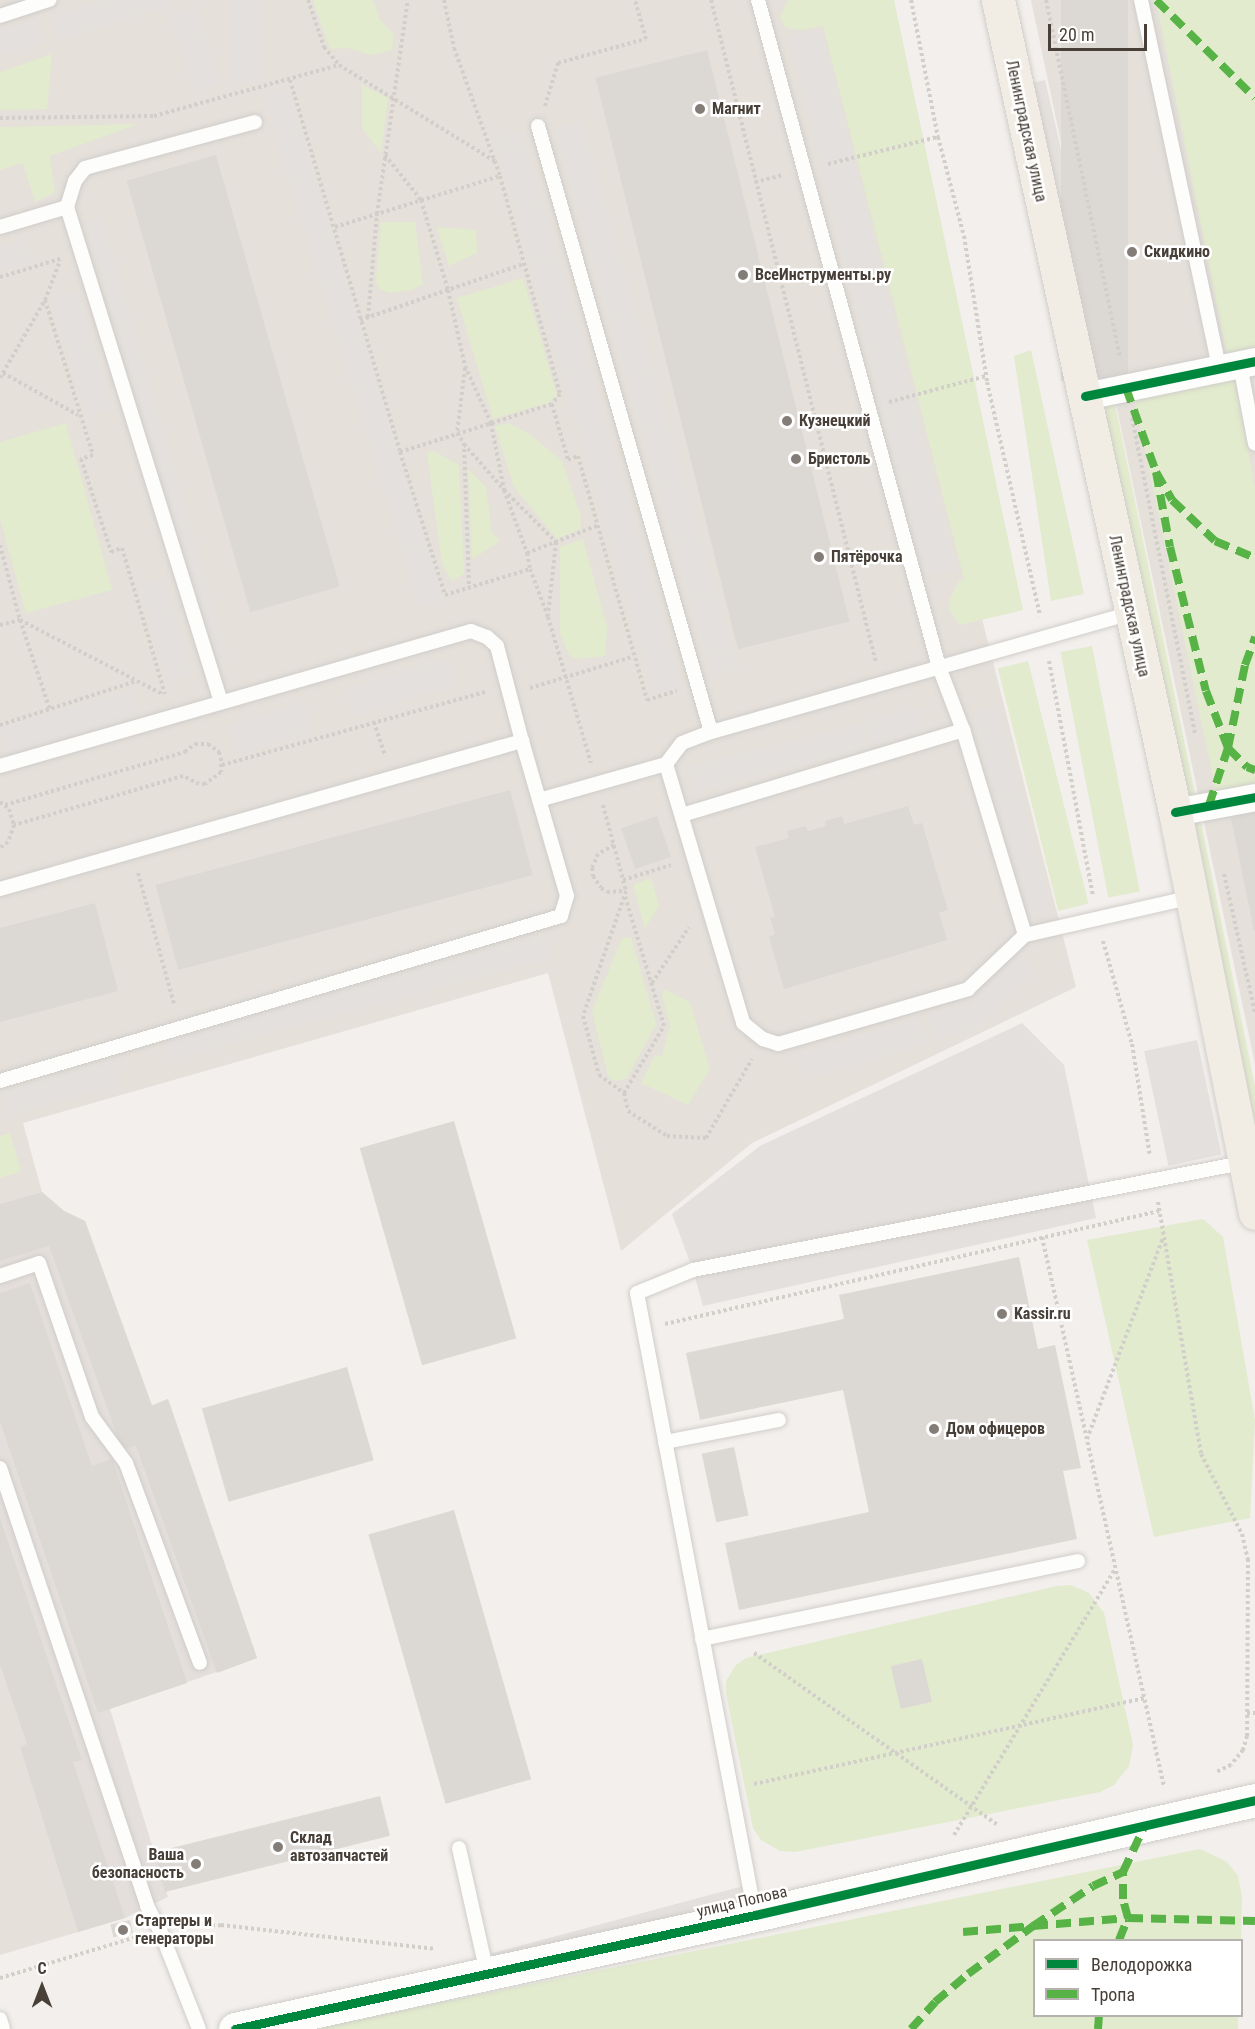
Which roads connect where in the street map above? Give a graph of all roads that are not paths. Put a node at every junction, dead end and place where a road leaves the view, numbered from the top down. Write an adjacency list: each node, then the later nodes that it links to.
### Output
1 (49, 0): 5 (lane)
2 (758, 0): 14 (lane)
3 (998, 0): 11 (main road, Ленинградская улица)
4 (1141, 0): 10 (lane)
5 (0, 16)
6 (255, 122): 8 (lane)
7 (538, 126): 17 (lane)
8 (67, 207): 9 (lane); 15 (lane)
9 (0, 227)
10 (1238, 365): 11 (street); 12 (lane)
11 (1085, 396): 13 (main road, Ленинградская улица)
12 (1255, 444)
13 (1131, 614): 14 (lane); 23 (main road, Ленинградская улица)
14 (939, 667): 16 (lane); 17 (lane)
15 (221, 702): 18 (lane); 20 (lane)
16 (963, 730): 24 (lane); 27 (lane)
17 (711, 732): 19 (lane)
18 (522, 741): 22 (lane); 25 (lane)
19 (666, 764): 22 (lane); 24 (lane)
20 (0, 766)
21 (1255, 796): 23 (street)
22 (539, 800): 28 (lane)
23 (1175, 812): 26 (main road, Ленинградская улица)
24 (682, 815): 27 (lane)
25 (0, 889)
26 (1192, 897): 27 (lane); 29 (main road, Ленинградская улица)
27 (1025, 935)
28 (0, 1081)
29 (1246, 1162): 30 (main road, Ленинградская улица); 33 (lane)
30 (1255, 1213)
31 (0, 1276): 37 (lane)
32 (779, 1420): 33 (lane)
33 (665, 1442): 36 (lane)
34 (0, 1468): 44 (lane)
35 (1078, 1561): 36 (lane)
36 (702, 1639): 40 (lane)
37 (200, 1664)
38 (1255, 1800): 40 (street, улица Попова)
39 (459, 1848): 41 (lane)
40 (755, 1915): 41 (street, улица Попова)
41 (484, 1959): 45 (street, улица Попова)
42 (0, 2019): 43 (lane)
43 (3, 2029)
44 (199, 2029)
45 (235, 2029)

